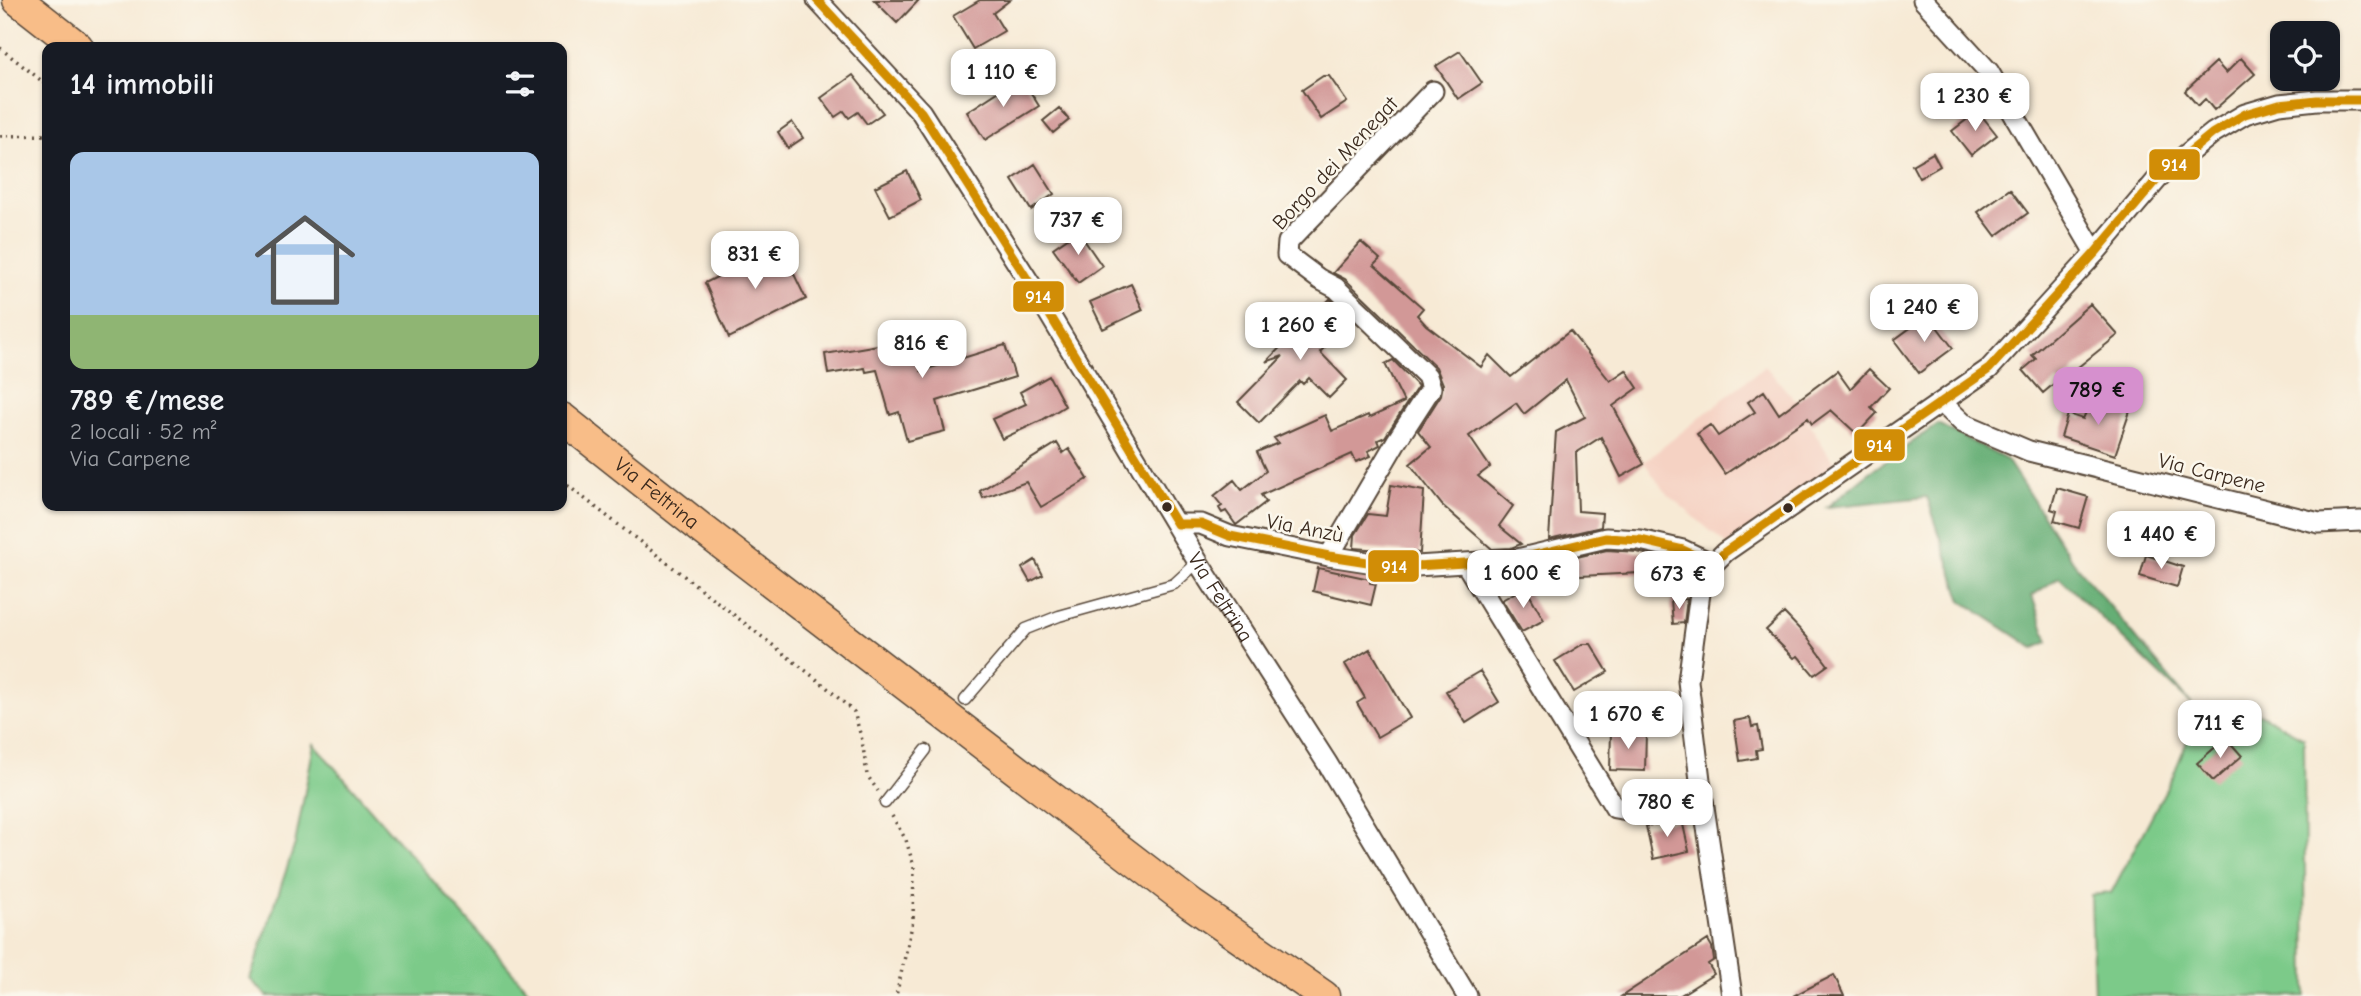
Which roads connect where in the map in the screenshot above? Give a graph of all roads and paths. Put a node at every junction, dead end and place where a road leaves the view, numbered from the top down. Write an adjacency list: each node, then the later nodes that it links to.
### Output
1 (18, 0): 4 (main road)
2 (817, 0): 16 (street, Via Feltrina)
3 (1923, 0): 11 (street)
4 (72, 42)
5 (0, 48): 6 (path)
6 (42, 81)
7 (1433, 91): 17 (street, Borgo dei Menegat)
8 (2361, 100): 11 (street)
9 (42, 135): 10 (path)
10 (0, 136)
11 (2095, 253): 12 (street)
12 (1942, 403): 15 (street, Via Carpene); 20 (street)
13 (567, 422): 26 (main road, Via Feltrina)
14 (567, 485): 24 (path)
15 (2361, 521)
16 (1177, 524): 17 (street, Via Anzù); 18 (street, Via Feltrina)
17 (1329, 556): 19 (street, Via Anzù)
18 (1198, 562): 21 (lane); 27 (street, Via Feltrina)
19 (1466, 564): 20 (street, Via Anzù); 23 (street)
20 (1713, 564): 23 (street)
21 (965, 701)
22 (926, 750): 24 (lane)
23 (1703, 802): 28 (street)
24 (885, 803): 25 (path)
25 (895, 996)
26 (1324, 996)
27 (1467, 996)
28 (1732, 996)

